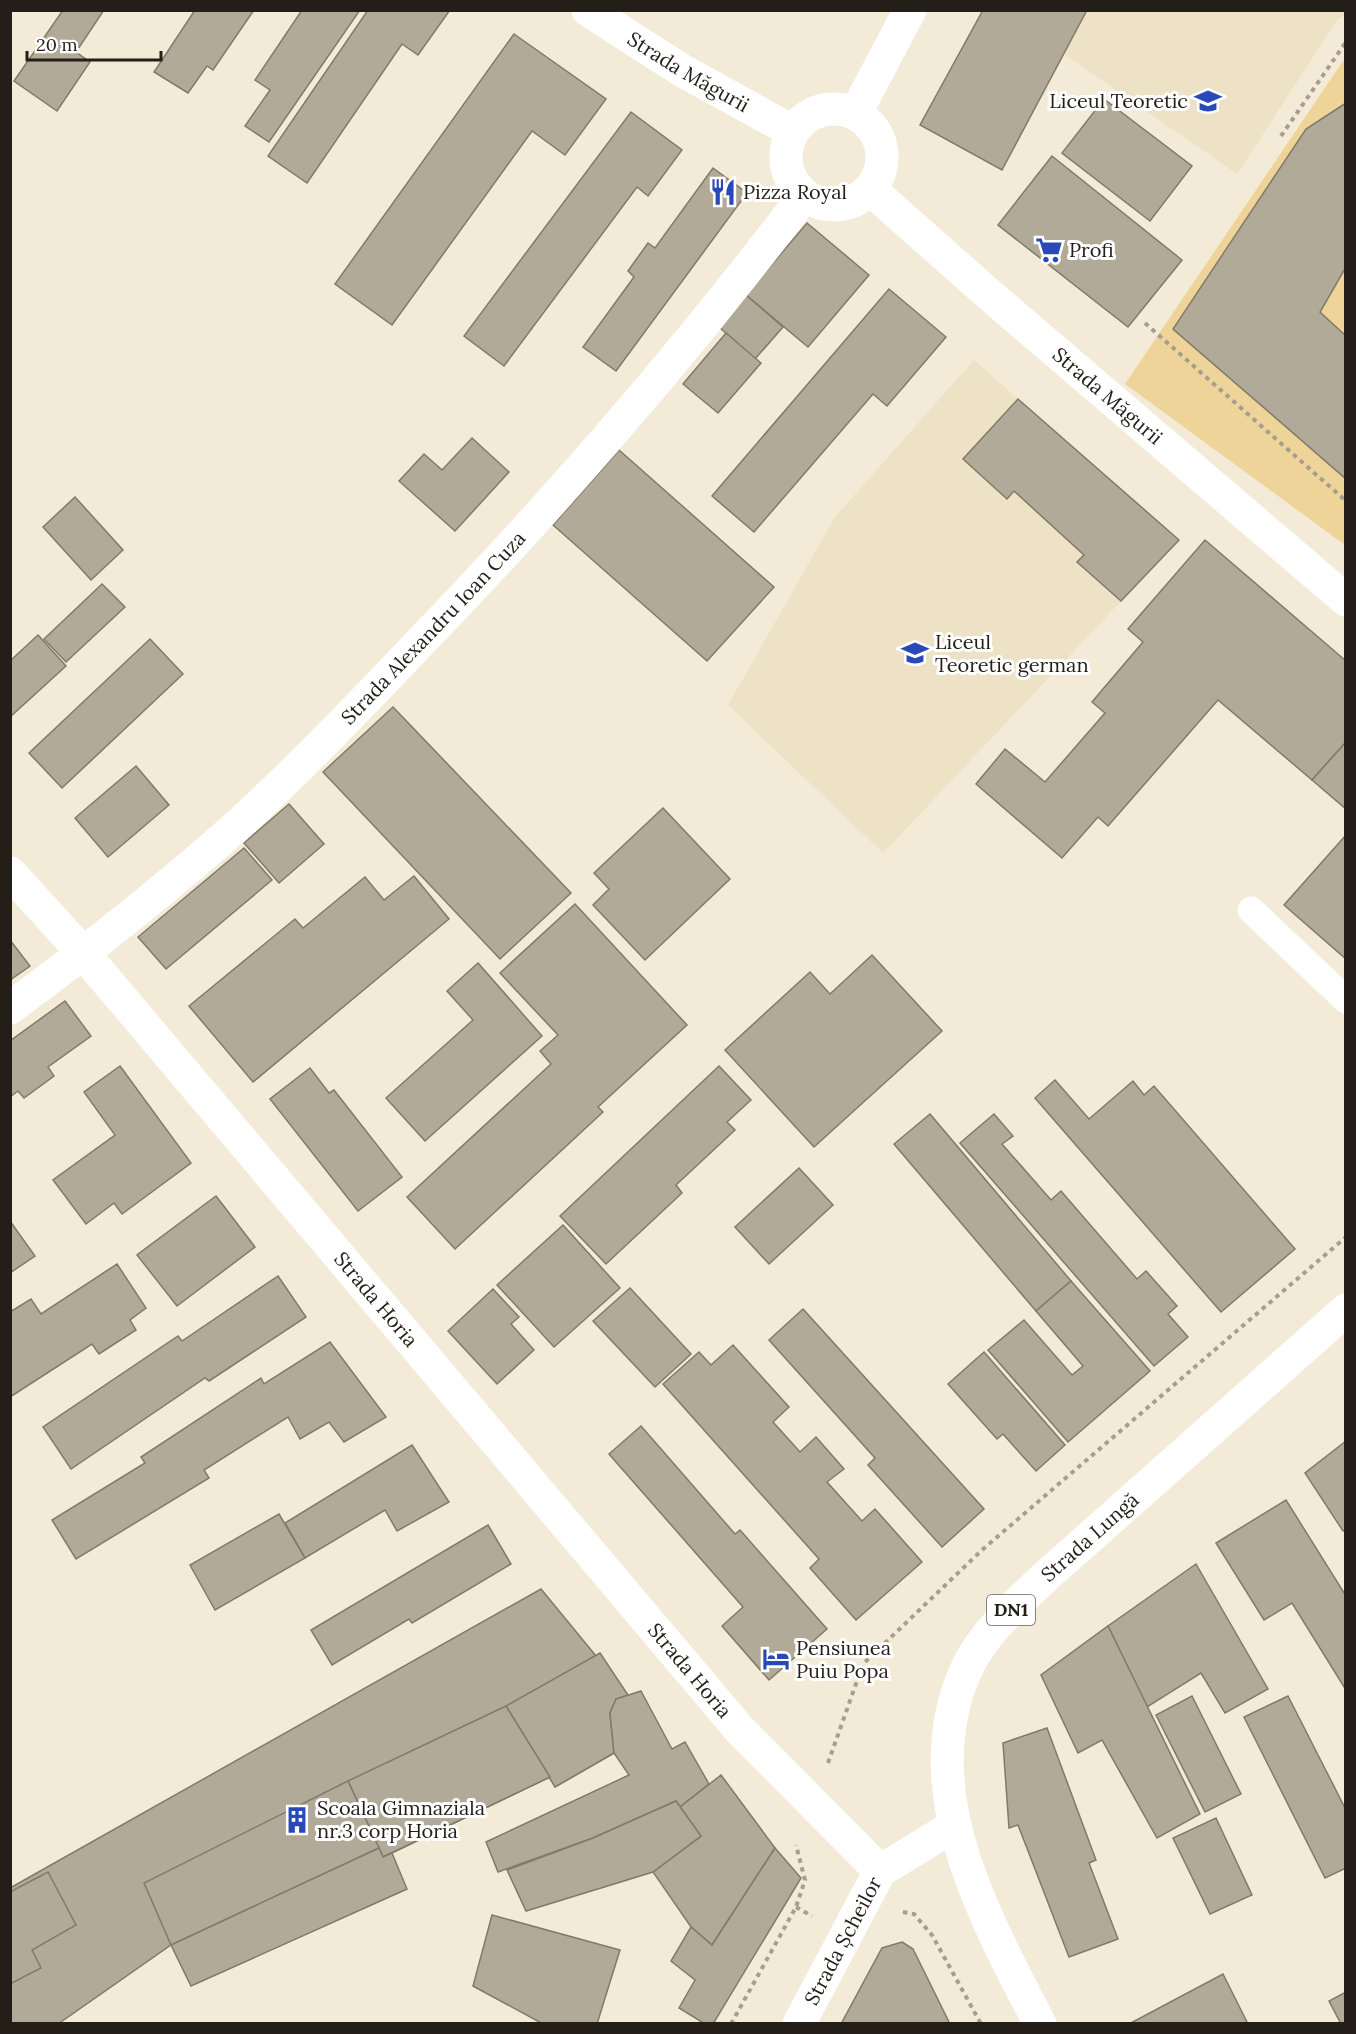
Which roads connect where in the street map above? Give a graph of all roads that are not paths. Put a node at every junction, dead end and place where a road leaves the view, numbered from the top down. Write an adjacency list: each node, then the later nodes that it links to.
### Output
1 (588, 10): 4 (main road, Strada Măgurii)
2 (910, 10): 3 (main road)
3 (855, 114): 4 (main road); 5 (main road)
4 (792, 131): 6 (main road)
5 (870, 189): 6 (main road); 7 (main road, Strada Măgurii)
6 (804, 195): 10 (main road, Strada Alexandru Ioan Cuza)
7 (1346, 600)
8 (10, 873): 10 (main road, Strada Horia)
9 (1251, 910): 11 (lane)
10 (84, 954): 12 (main road, Strada Alexandru Ioan Cuza); 15 (main road, Strada Horia)
11 (1346, 1000)
12 (10, 1008)
13 (1346, 1310): 14 (main road, Strada Lungă / DN1)
14 (954, 1826): 15 (main road, Strada Șcheilor); 17 (main road, Strada Lungă / DN1)
15 (880, 1871): 16 (main road, Strada Șcheilor)
16 (799, 2024)
17 (1040, 2024)

